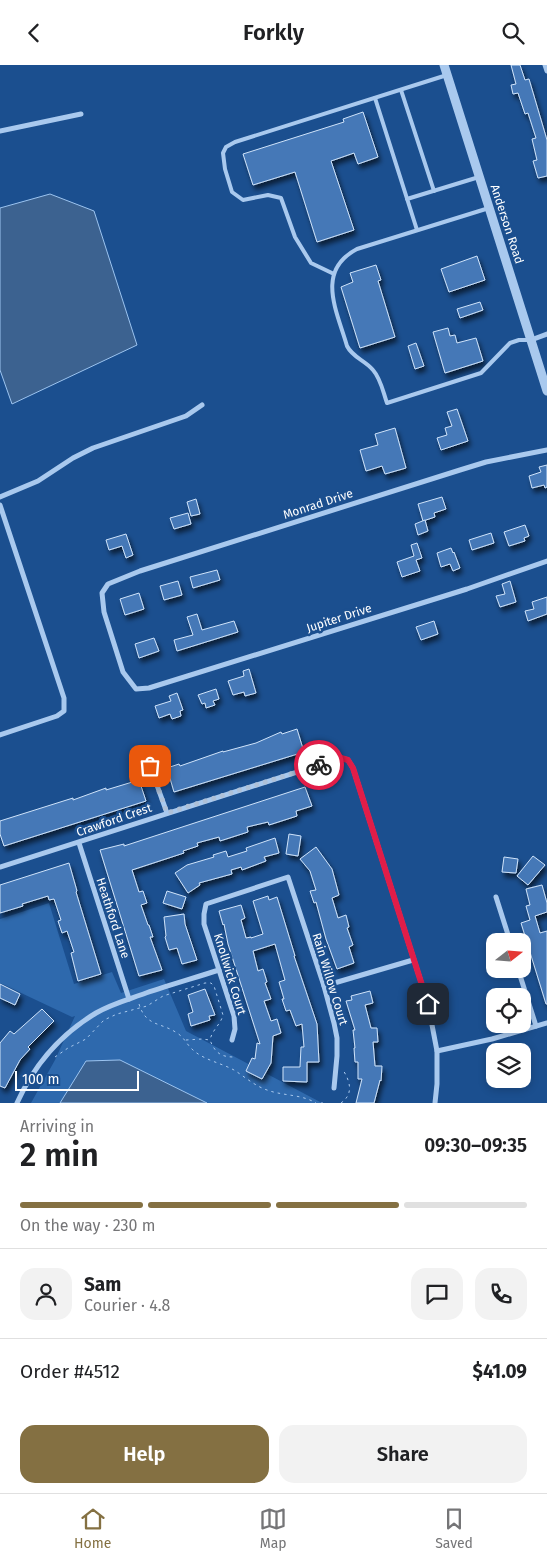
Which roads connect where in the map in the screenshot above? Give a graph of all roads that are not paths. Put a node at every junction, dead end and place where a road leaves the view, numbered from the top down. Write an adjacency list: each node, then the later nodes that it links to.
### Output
1 (444, 65): 4 (street, Anderson Road)
2 (545, 65): 3 (street)
3 (547, 71)
4 (448, 75): 5 (lane); 9 (street, Anderson Road)
5 (401, 90): 6 (lane); 10 (lane)
6 (375, 98): 11 (lane); 14 (lane)
7 (82, 113): 8 (street)
8 (0, 131)
9 (479, 176): 10 (lane); 12 (street, Anderson Road)
10 (434, 191): 11 (lane)
11 (407, 199): 13 (lane)
12 (489, 208): 13 (lane); 16 (street, Anderson Road)
13 (417, 230): 14 (lane)
14 (334, 274): 16 (lane)
15 (547, 334): 16 (street)
16 (531, 340): 17 (street, Anderson Road)
17 (547, 391)
18 (202, 405): 20 (street)
19 (547, 450): 23 (street, Monrad Drive)
20 (0, 497)
21 (0, 505): 24 (street)
22 (547, 561): 23 (street, Jupiter Drive)
23 (136, 689)
24 (0, 735)
25 (150, 766): 26 (street)
26 (167, 813): 27 (street, Crawford Crest); 32 (street, Crawford Crest)
27 (79, 843): 28 (street, Crawford Crest); 36 (street, Heathford Lane)
28 (0, 867)
29 (288, 877): 33 (street, Knollwick Court); 35 (street, Rain Willow Court)
30 (496, 897): 31 (street)
31 (507, 933)
32 (413, 960): 35 (street); 40 (street)
33 (219, 970): 36 (street); 39 (street, Knollwick Court)
34 (521, 978): 38 (street)
35 (324, 986): 41 (street, Rain Willow Court)
36 (129, 999): 42 (street)
37 (547, 1023): 38 (street)
38 (536, 1027): 40 (street)
39 (232, 1040)
40 (437, 1051): 43 (street)
41 (334, 1088)
42 (18, 1103)
43 (435, 1103)

